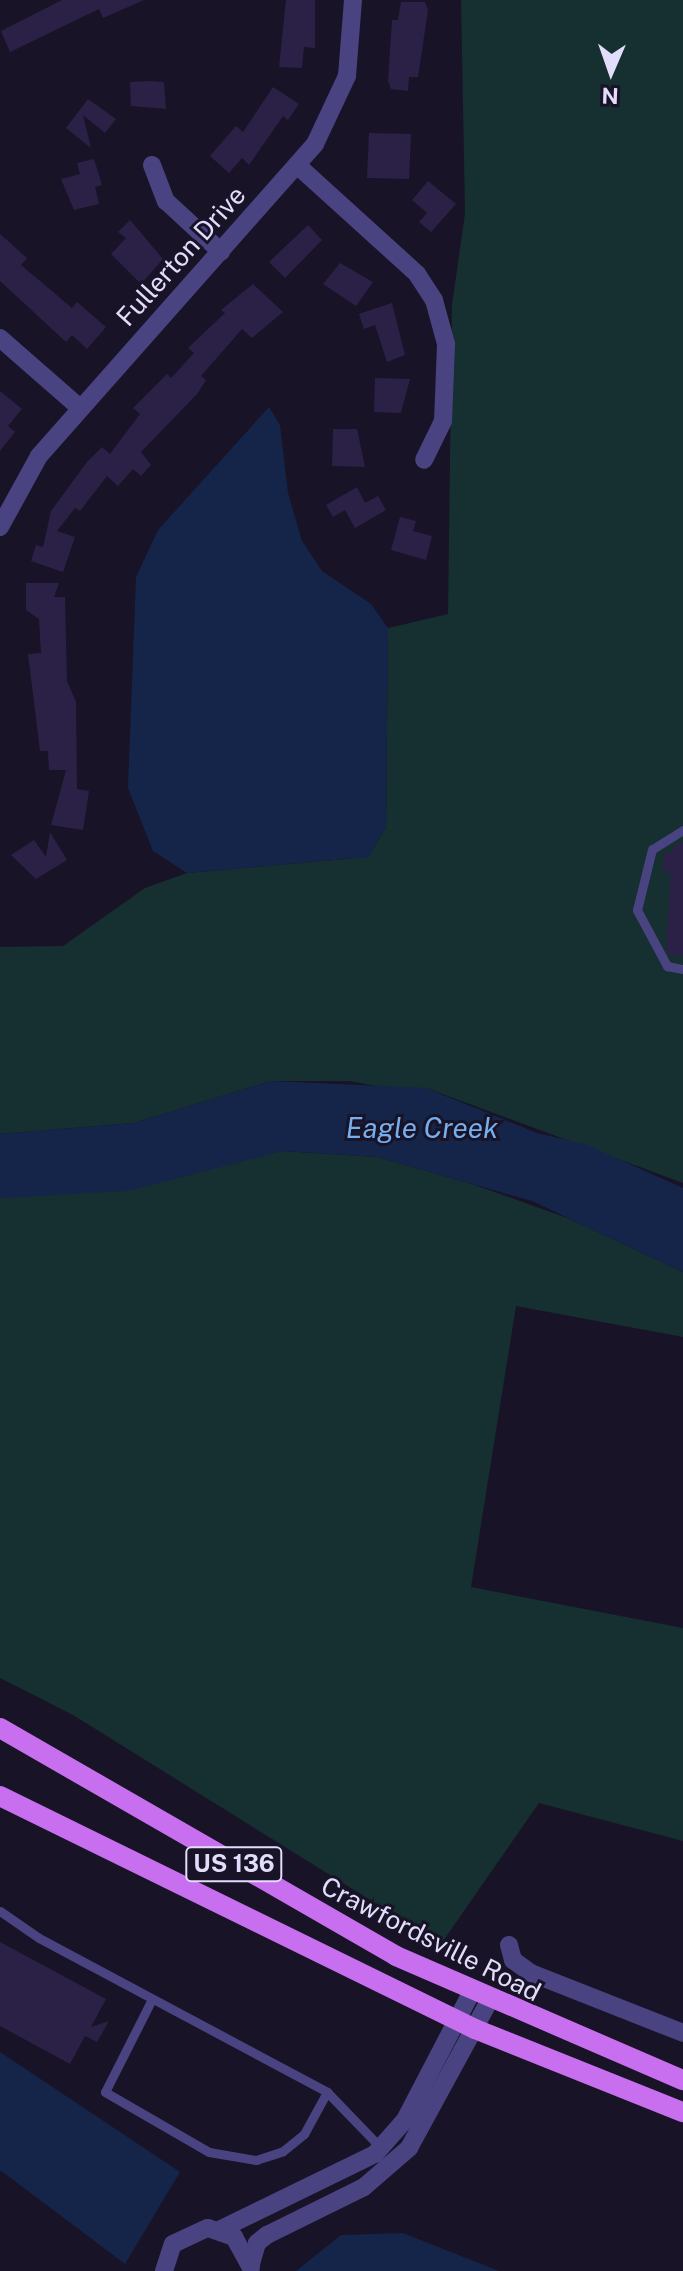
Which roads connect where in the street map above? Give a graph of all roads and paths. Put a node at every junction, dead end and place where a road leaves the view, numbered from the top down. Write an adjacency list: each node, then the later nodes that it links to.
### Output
1 (353, 0): 3 (street, Fullerton Drive)
2 (152, 165): 4 (street)
3 (297, 165): 4 (street, Fullerton Drive); 7 (street)
4 (221, 252): 6 (street, Fullerton Drive)
5 (0, 338): 6 (street)
6 (80, 408): 8 (street, Fullerton Drive)
7 (424, 460)
8 (0, 527)
9 (683, 830): 10 (lane)
10 (683, 969)
11 (0, 1728): 15 (main road, Crawfordsville Road / US 136)
12 (0, 1796): 17 (main road, US 136)
13 (0, 1911): 16 (lane)
14 (509, 1945): 18 (street, Crawfordsville Road)
15 (480, 1997): 17 (street); 19 (main road, Crawfordsville Road / US 136)
16 (152, 1999): 20 (lane); 20 (lane)
17 (466, 2025): 21 (main road, US 136); 22 (street); 23 (street)
18 (683, 2033)
19 (683, 2080)
20 (327, 2092): 22 (lane)
21 (683, 2112)
22 (381, 2148): 23 (lane); 24 (street)
23 (393, 2165): 25 (street)
24 (219, 2230): 25 (street); 26 (street)
25 (251, 2268)
26 (164, 2271)

